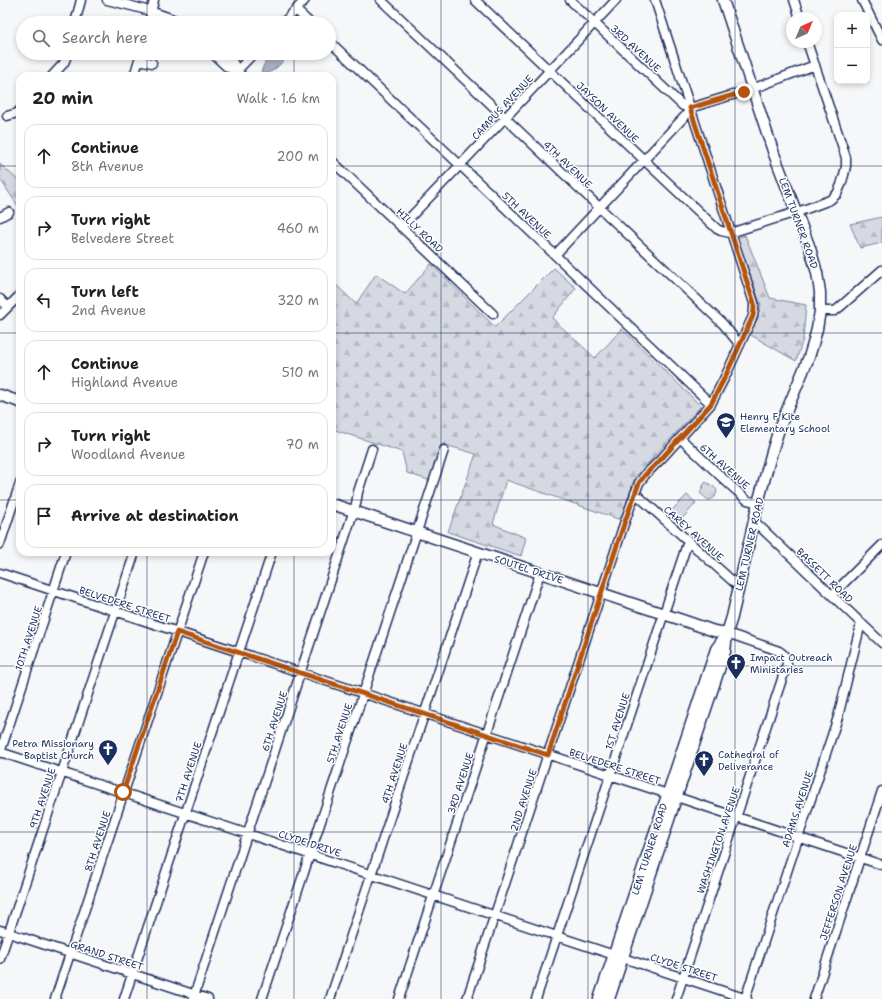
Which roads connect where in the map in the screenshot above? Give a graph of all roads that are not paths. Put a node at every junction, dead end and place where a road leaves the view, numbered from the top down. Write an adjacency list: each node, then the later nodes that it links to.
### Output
1 (81, 0): 16 (street)
2 (107, 0): 14 (street)
3 (154, 0): 14 (street)
4 (305, 0): 13 (street)
5 (381, 0): 43 (street, 4TH AVENUE)
6 (475, 0): 33 (street, JAYSON AVENUE)
7 (570, 0): 21 (street, 3RD AVENUE)
8 (616, 0): 21 (street, CAMPUS AVENUE)
9 (655, 0): 40 (street, 2ND AVENUE)
10 (723, 0): 39 (main road, LEM TURNER ROAD)
11 (794, 0): 15 (street)
12 (862, 0): 22 (street)
13 (296, 10): 19 (street); 20 (street)
14 (152, 12): 17 (street); 18 (street)
15 (798, 12)
16 (77, 16)
17 (151, 16)
18 (163, 16)
19 (290, 16)
20 (302, 16)
21 (595, 23): 33 (street, CAMPUS AVENUE); 40 (street, 3RD AVENUE)
22 (882, 40)
23 (336, 48): 46 (street, 5TH AVENUE)
24 (809, 48): 32 (street)
25 (65, 60): 34 (street)
26 (139, 60): 35 (street)
27 (145, 60): 31 (street)
28 (219, 60): 36 (street)
29 (231, 60): 37 (street)
30 (248, 60): 38 (street)
31 (152, 64)
32 (815, 65): 39 (street); 49 (street)
33 (550, 71): 43 (street, CAMPUS AVENUE); 44 (street, JAYSON AVENUE)
34 (56, 72)
35 (135, 72)
36 (234, 72)
37 (236, 72)
38 (239, 72)
39 (752, 89): 40 (street); 49 (main road, LEM TURNER ROAD)
40 (690, 108): 44 (street); 52 (street, 2ND AVENUE)
41 (16, 113): 42 (street)
42 (7, 116)
43 (505, 118): 46 (street, CAMPUS AVENUE); 47 (street, 4TH AVENUE)
44 (644, 160): 47 (street); 52 (street, JAYSON AVENUE)
45 (336, 165): 51 (street, HILLY ROAD)
46 (460, 166): 51 (street, CAMPUS AVENUE); 53 (street, 5TH AVENUE)
47 (600, 208): 53 (street); 61 (street, 4TH AVENUE)
48 (9, 212): 50 (street)
49 (796, 212): 52 (street); 58 (main road, LEM TURNER ROAD)
50 (0, 217)
51 (401, 227): 59 (street, HILLY ROAD)
52 (730, 233): 61 (street, 2ND AVENUE)
53 (555, 255): 64 (street, 5TH AVENUE)
54 (882, 270): 58 (street)
55 (0, 299): 57 (street)
56 (16, 299): 57 (street)
57 (8, 307): 60 (street)
58 (820, 310): 70 (main road, LEM TURNER ROAD)
59 (493, 314)
60 (0, 315)
61 (740, 345): 64 (street, 2ND AVENUE)
62 (0, 395): 63 (main road)
63 (16, 401)
64 (711, 404): 65 (street, 2ND AVENUE)
65 (680, 438): 68 (street, 2ND AVENUE); 70 (street, 6TH AVENUE)
66 (372, 449): 72 (street, 6TH AVENUE)
67 (444, 450): 74 (street, 5TH AVENUE)
68 (635, 493): 75 (street, CAREY AVENUE); 87 (street, 2ND AVENUE)
69 (16, 495): 76 (street)
70 (758, 503): 73 (main road, LEM TURNER ROAD)
71 (336, 505): 72 (main road, SOUTEL DRIVE)
72 (354, 511): 74 (main road, SOUTEL DRIVE); 96 (street, 6TH AVENUE)
73 (754, 521): 85 (main road, LEM TURNER ROAD); 88 (street, BASSETT ROAD)
74 (416, 532): 78 (main road, SOUTEL DRIVE); 97 (street, 5TH AVENUE)
75 (688, 541): 85 (street, CAREY AVENUE); 90 (street, 1ST AVENUE)
76 (0, 544)
77 (882, 545): 88 (street)
78 (478, 552): 84 (main road, SOUTEL DRIVE); 98 (street, 4TH AVENUE)
79 (65, 556): 86 (street, 10TH AVENUE)
80 (133, 556): 89 (street, 9TH AVENUE)
81 (203, 556): 92 (street, 8TH AVENUE)
82 (271, 556): 95 (street, 7TH AVENUE)
83 (0, 573): 86 (street, BELVEDERE STREET)
84 (540, 573): 87 (main road, SOUTEL DRIVE); 99 (street, 3RD AVENUE)
85 (738, 587): 93 (main road, LEM TURNER ROAD)
86 (54, 591): 89 (street, BELVEDERE STREET); 100 (street, 10TH AVENUE)
87 (602, 594): 90 (main road, SOUTEL DRIVE); 101 (street, 2ND AVENUE)
88 (832, 595): 91 (street, BASSETT ROAD)
89 (115, 611): 92 (street, BELVEDERE STREET); 102 (street, 9TH AVENUE)
90 (663, 614): 93 (main road, SOUTEL DRIVE); 103 (street, 1ST AVENUE)
91 (861, 623): 94 (street, BASSETT ROAD); 110 (street, ADAMS AVENUE)
92 (177, 632): 95 (street, BELVEDERE STREET); 105 (street, 8TH AVENUE)
93 (727, 634): 106 (main road, LEM TURNER ROAD); 108 (street, WASHINGTON AVENUE)
94 (882, 643)
95 (239, 652): 96 (street, BELVEDERE STREET); 107 (street, 7TH AVENUE)
96 (301, 673): 97 (street, BELVEDERE STREET); 109 (street, 6TH AVENUE)
97 (363, 694): 98 (street, BELVEDERE STREET); 111 (street, 5TH AVENUE)
98 (424, 713): 99 (street, BELVEDERE STREET); 114 (street, 4TH AVENUE)
99 (486, 734): 101 (street, BELVEDERE STREET); 115 (street, 3RD AVENUE)
100 (0, 752): 102 (street, CLYDE DRIVE)
101 (548, 755): 103 (street, BELVEDERE STREET); 116 (street, 2ND AVENUE)
102 (61, 772): 105 (street, CLYDE DRIVE); 118 (street, 9TH AVENUE)
103 (610, 775): 106 (street, BELVEDERE STREET); 119 (street, 1ST AVENUE)
104 (882, 791): 112 (street, JEFFERSON AVENUE)
105 (123, 792): 107 (street, CLYDE DRIVE); 120 (street, 8TH AVENUE)
106 (671, 796): 108 (street, BELVEDERE STREET); 121 (main road, LEM TURNER ROAD)
107 (186, 813): 109 (street, CLYDE DRIVE); 123 (street, 7TH AVENUE)
108 (736, 817): 110 (street, BELVEDERE STREET); 124 (street, WASHINGTON AVENUE)
109 (247, 833): 111 (street, CLYDE DRIVE); 125 (street, 6TH AVENUE)
110 (798, 838): 112 (street, BELVEDERE STREET); 137 (street, ADAMS AVENUE)
111 (310, 854): 114 (street, CLYDE DRIVE); 129 (street, 5TH AVENUE)
112 (860, 858): 113 (street, BELVEDERE STREET); 138 (street, JEFFERSON AVENUE)
113 (882, 865)
114 (371, 874): 115 (street, CLYDE DRIVE); 130 (street, 4TH AVENUE)
115 (433, 895): 116 (street, CLYDE DRIVE); 131 (street, 3RD AVENUE)
116 (495, 915): 119 (street, CLYDE DRIVE); 132 (street, 2ND AVENUE)
117 (0, 930): 118 (street, GRAND STREET)
118 (9, 932): 120 (street, GRAND STREET); 122 (street, 9TH AVENUE)
119 (557, 936): 121 (street, CLYDE DRIVE); 133 (street, 1ST AVENUE)
120 (70, 953): 123 (street, GRAND STREET); 126 (street, 8TH AVENUE)
121 (618, 956): 124 (street, CLYDE STREET); 134 (main road, LEM TURNER ROAD); 135 (main road, LEM TURNER ROAD)
122 (0, 959)
123 (132, 974): 125 (street, GRAND STREET); 127 (street, 7TH AVENUE)
124 (683, 977): 136 (street, WASHINGTON AVENUE); 137 (street, CLYDE STREET)
125 (193, 997): 128 (street, GRAND STREET)
126 (55, 999)
127 (124, 999)
128 (208, 999)
129 (262, 999)
130 (330, 999)
131 (399, 999)
132 (467, 999)
133 (536, 999)
134 (598, 999)
135 (609, 999)
136 (676, 999)
137 (746, 999)
138 (814, 999)

